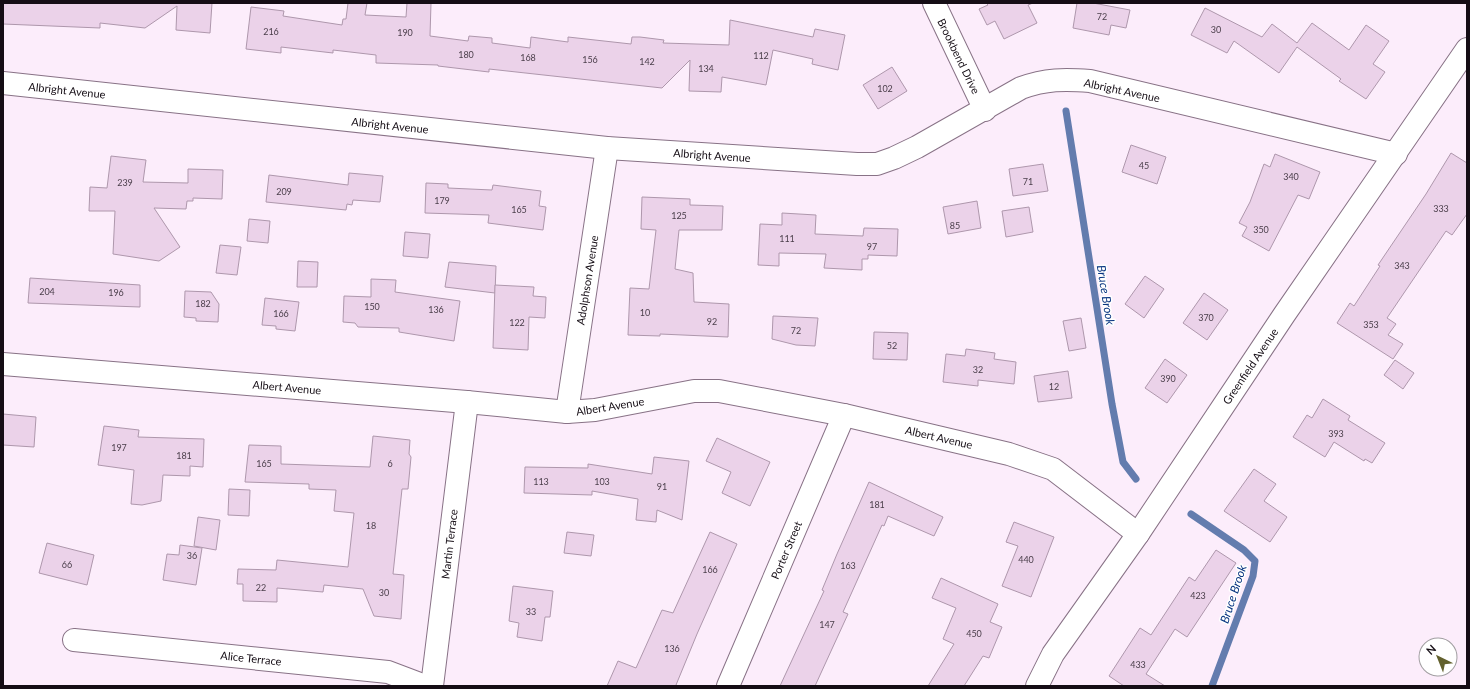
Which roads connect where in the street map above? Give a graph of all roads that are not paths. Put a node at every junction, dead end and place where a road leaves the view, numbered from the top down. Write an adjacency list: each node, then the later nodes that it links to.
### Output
1 (934, 3): 4 (street, Brookbend Drive)
2 (1464, 60): 6 (street, Greenfield Avenue)
3 (3, 83): 5 (street, Albright Avenue)
4 (985, 110): 5 (street, Albright Avenue); 6 (street, Albright Avenue)
5 (607, 148): 9 (street, Adolphson Avenue)
6 (1396, 154): 11 (street, Greenfield Avenue)
7 (3, 364): 8 (street, Albert Avenue)
8 (467, 402): 9 (street, Albert Avenue); 14 (street, Martin Terrace)
9 (567, 412): 10 (street, Albert Avenue)
10 (844, 415): 11 (street, Albert Avenue); 15 (street, Porter Street)
11 (1138, 534): 16 (street, Greenfield Avenue)
12 (74, 640): 13 (street, Alice Terrace)
13 (425, 686)
14 (432, 686)
15 (728, 686)
16 (1037, 686)

